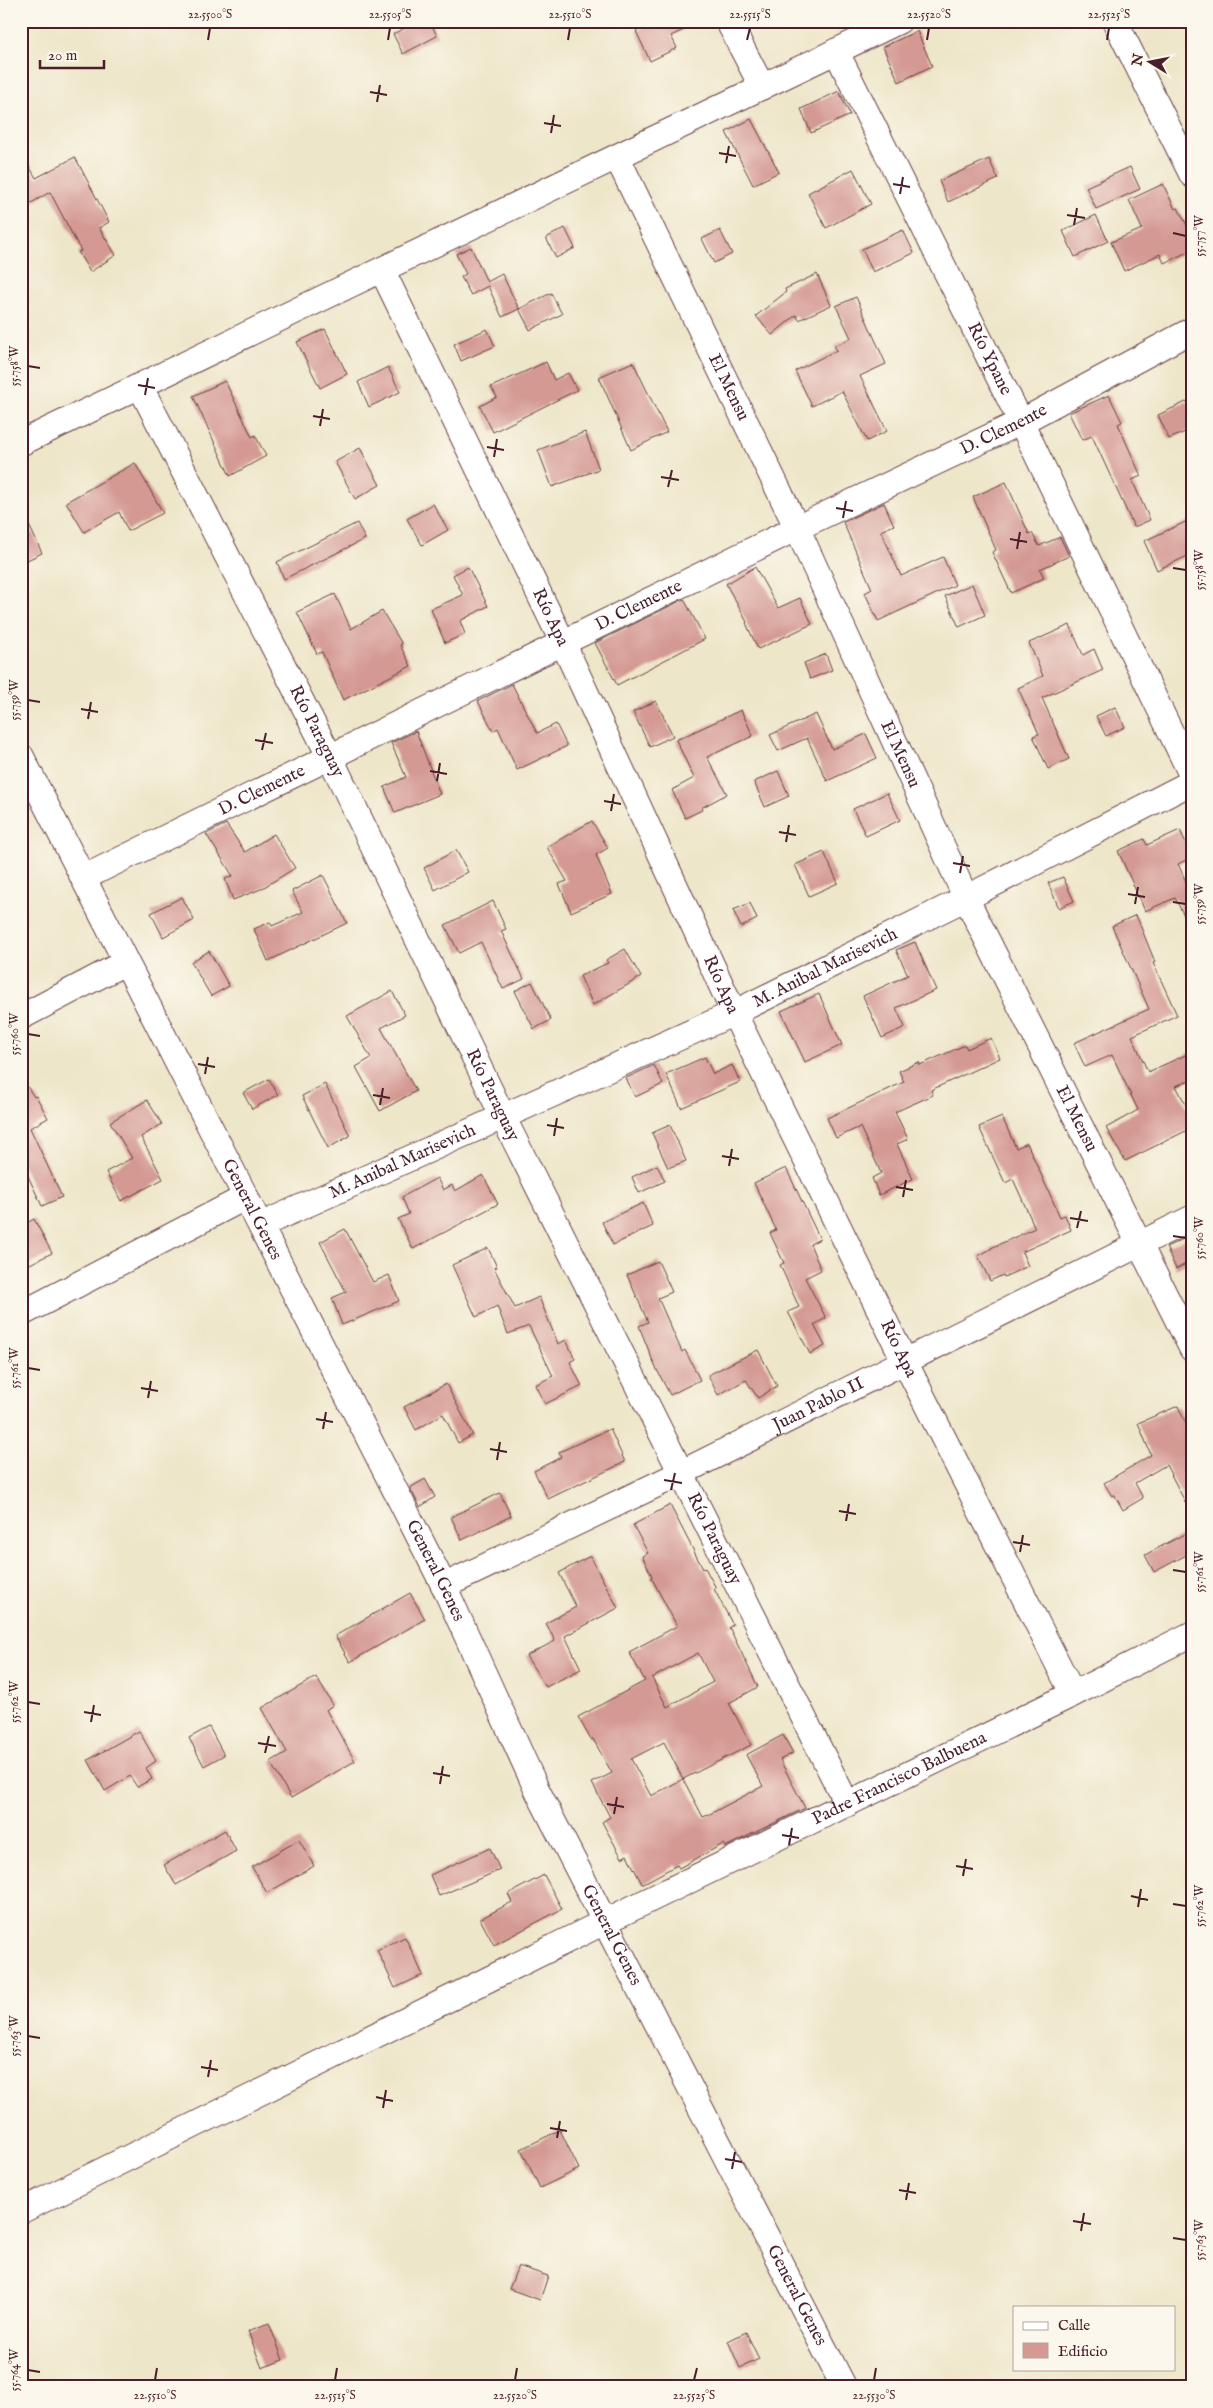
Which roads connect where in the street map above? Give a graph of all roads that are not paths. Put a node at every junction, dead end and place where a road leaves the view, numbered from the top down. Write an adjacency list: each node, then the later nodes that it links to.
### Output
1 (728, 21): 5 (street)
2 (899, 21): 4 (street)
3 (1115, 21): 7 (street)
4 (836, 51): 5 (street); 11 (street, Río Ypane)
5 (762, 87): 6 (street)
6 (617, 157): 8 (street); 13 (street, El Mensu)
7 (1192, 175)
8 (382, 270): 10 (street); 14 (street, Río Apa)
9 (1192, 330): 11 (street, D. Clemente)
10 (140, 386): 12 (street); 16 (street, Río Paraguay)
11 (1021, 422): 13 (street, D. Clemente); 17 (street, Río Ypane)
12 (21, 443)
13 (797, 528): 14 (street, D. Clemente); 20 (street, El Mensu)
14 (563, 643): 16 (street, D. Clemente); 22 (street, Río Apa)
15 (21, 756): 19 (street, General Genes)
16 (330, 757): 19 (street, D. Clemente); 24 (street, Río Paraguay)
17 (1192, 776)
18 (1192, 782): 20 (street, M. Anibal Marisevich)
19 (83, 878): 21 (street, General Genes)
20 (966, 898): 22 (street, M. Anibal Marisevich); 28 (street, El Mensu)
21 (126, 962): 23 (street); 25 (street, General Genes)
22 (734, 1013): 24 (street, M. Anibal Marisevich); 31 (street, Río Apa)
23 (21, 1017)
24 (503, 1117): 27 (street, M. Anibal Marisevich); 32 (street, Río Paraguay)
25 (246, 1197): 27 (street, General Genes); 29 (street)
26 (1192, 1218): 28 (street, Juan Pablo II)
27 (261, 1225): 33 (street, General Genes)
28 (1139, 1244): 30 (street, El Mensu); 31 (street, Juan Pablo II)
29 (21, 1314)
30 (1192, 1349)
31 (905, 1362): 32 (street, Juan Pablo II); 35 (street, Río Apa)
32 (681, 1473): 33 (street, Juan Pablo II); 36 (street, Río Paraguay)
33 (444, 1586): 37 (street, General Genes)
34 (1192, 1634): 35 (street, Padre Francisco Balbuena)
35 (1073, 1694): 36 (street, Padre Francisco Balbuena)
36 (847, 1804): 37 (street, Padre Francisco Balbuena)
37 (604, 1922): 38 (street, Padre Francisco Balbuena); 39 (street, General Genes)
38 (21, 2211)
39 (844, 2387)

